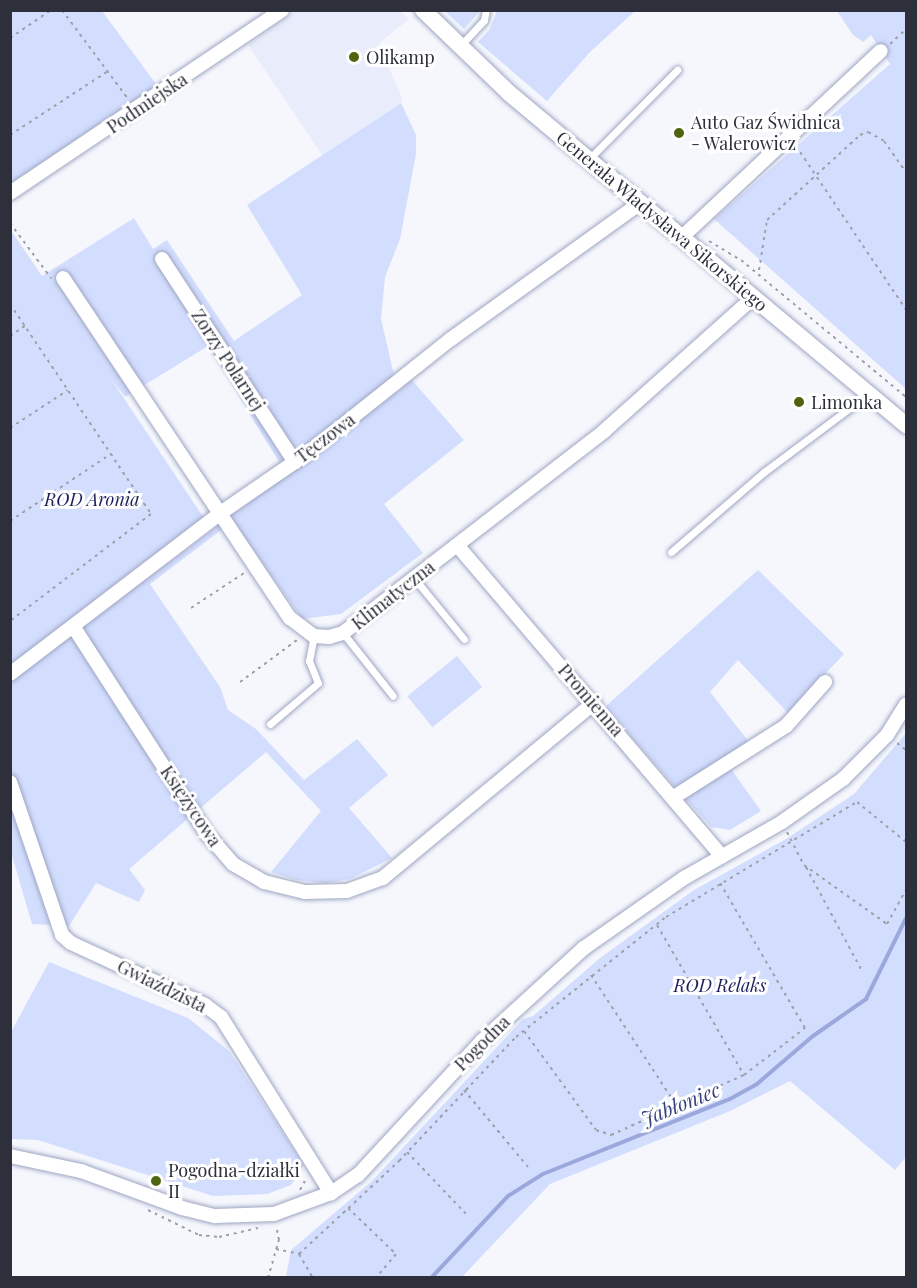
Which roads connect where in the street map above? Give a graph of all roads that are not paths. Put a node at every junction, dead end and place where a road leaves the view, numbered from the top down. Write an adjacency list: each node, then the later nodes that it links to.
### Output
1 (282, 10): 8 (street, Podmiejska)
2 (423, 10): 4 (street, Generała Władysława Sikorskiego)
3 (486, 10): 4 (lane)
4 (460, 46): 7 (street, Generała Władysława Sikorskiego)
5 (881, 51): 10 (street)
6 (677, 70): 7 (lane)
7 (588, 160): 9 (street, Generała Władysława Sikorskiego)
8 (10, 193)
9 (637, 205): 10 (street, Generała Władysława Sikorskiego); 16 (street, Tęczowa)
10 (686, 233): 13 (street, Generała Władysława Sikorskiego)
11 (162, 259): 16 (street, Zorzy Polarnej)
12 (63, 278): 17 (street)
13 (754, 297): 14 (street, Generała Władysława Sikorskiego); 18 (street, Klimatyczna)
14 (869, 393): 15 (street, Generała Władysława Sikorskiego); 19 (lane)
15 (906, 425)
16 (295, 462): 17 (street, Tęczowa)
17 (219, 514): 21 (street, Tęczowa); 23 (street)
18 (457, 545): 20 (street, Klimatyczna); 28 (street, Promienna)
19 (671, 552)
20 (414, 578): 22 (street, Klimatyczna); 24 (lane)
21 (73, 626): 25 (street, Tęczowa); 28 (street, Księżycowa)
22 (343, 633): 23 (street, Klimatyczna); 27 (lane)
23 (310, 634): 30 (lane)
24 (464, 639)
25 (10, 674)
26 (825, 682): 32 (street)
27 (393, 696)
28 (594, 703): 32 (street, Promienna)
29 (906, 705): 33 (street, Pogodna)
30 (270, 724)
31 (10, 782): 35 (street, Gwiaździsta)
32 (674, 797): 33 (street, Promienna)
33 (722, 856): 35 (street, Pogodna)
34 (10, 1156): 35 (street, Pogodna)
35 (331, 1193)

